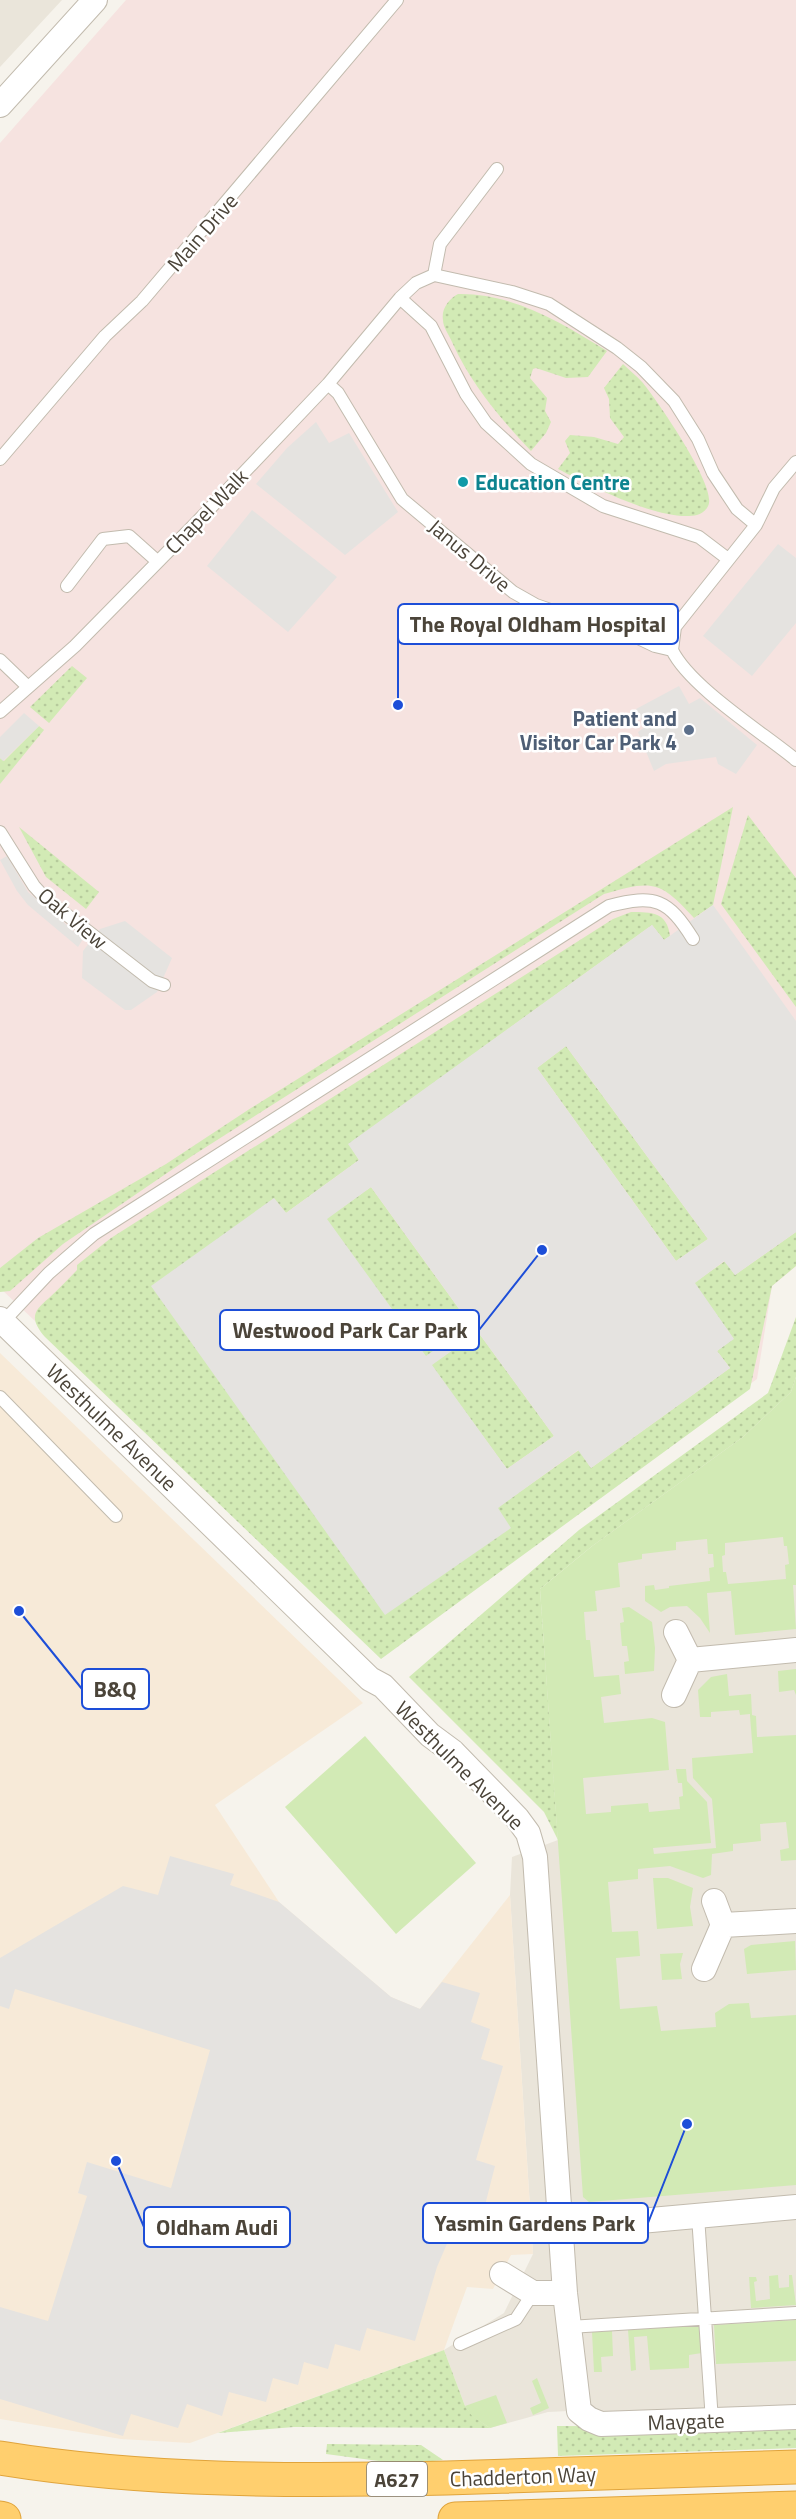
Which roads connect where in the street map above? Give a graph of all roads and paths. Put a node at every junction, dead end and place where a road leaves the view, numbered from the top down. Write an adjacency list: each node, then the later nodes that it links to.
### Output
1 (95, 0): 3 (street)
2 (398, 0): 8 (lane, Main Drive)
3 (0, 105)
4 (497, 169): 5 (lane)
5 (434, 275): 6 (lane, Chapel Walk); 10 (lane)
6 (400, 298): 7 (lane, Chapel Walk); 11 (lane)
7 (328, 384): 12 (lane, Chapel Walk); 14 (lane, Janus Drive)
8 (0, 459)
9 (796, 462): 10 (lane)
10 (756, 525): 11 (lane)
11 (728, 559): 14 (lane)
12 (157, 561): 13 (lane); 16 (lane, Chapel Walk)
13 (67, 585)
14 (672, 650): 18 (lane)
15 (0, 660): 16 (lane)
16 (27, 686): 17 (lane, Chapel Walk)
17 (0, 712)
18 (796, 760)
19 (0, 832): 21 (lane, Oak View)
20 (693, 939): 22 (lane)
21 (164, 985)
22 (1, 1320): 35 (street, Westhulme Avenue)
23 (0, 1397): 24 (lane)
24 (116, 1516)
25 (676, 1632): 27 (street)
26 (796, 1650): 27 (street)
27 (690, 1660): 28 (street)
28 (674, 1695)
29 (714, 1901): 31 (street)
30 (796, 1921): 31 (street)
31 (723, 1925): 32 (street)
32 (704, 1969)
33 (796, 2207): 34 (street)
34 (698, 2216): 35 (street); 40 (lane)
35 (562, 2228): 38 (street, Westhulme Avenue)
36 (502, 2274): 37 (street)
37 (533, 2293): 38 (street); 42 (lane)
38 (566, 2293): 41 (street, Westhulme Avenue)
39 (796, 2313): 40 (lane)
40 (707, 2319): 41 (lane); 45 (lane)
41 (569, 2327): 43 (street, Westhulme Avenue)
42 (460, 2344)
43 (579, 2411): 45 (street, Maygate)
44 (796, 2417): 45 (street, Maygate)
45 (712, 2421)
46 (0, 2458): 47 (highway, Chadderton Way / A627)
47 (796, 2467)
48 (796, 2508): 49 (highway, Chadderton Way)
49 (455, 2519)

